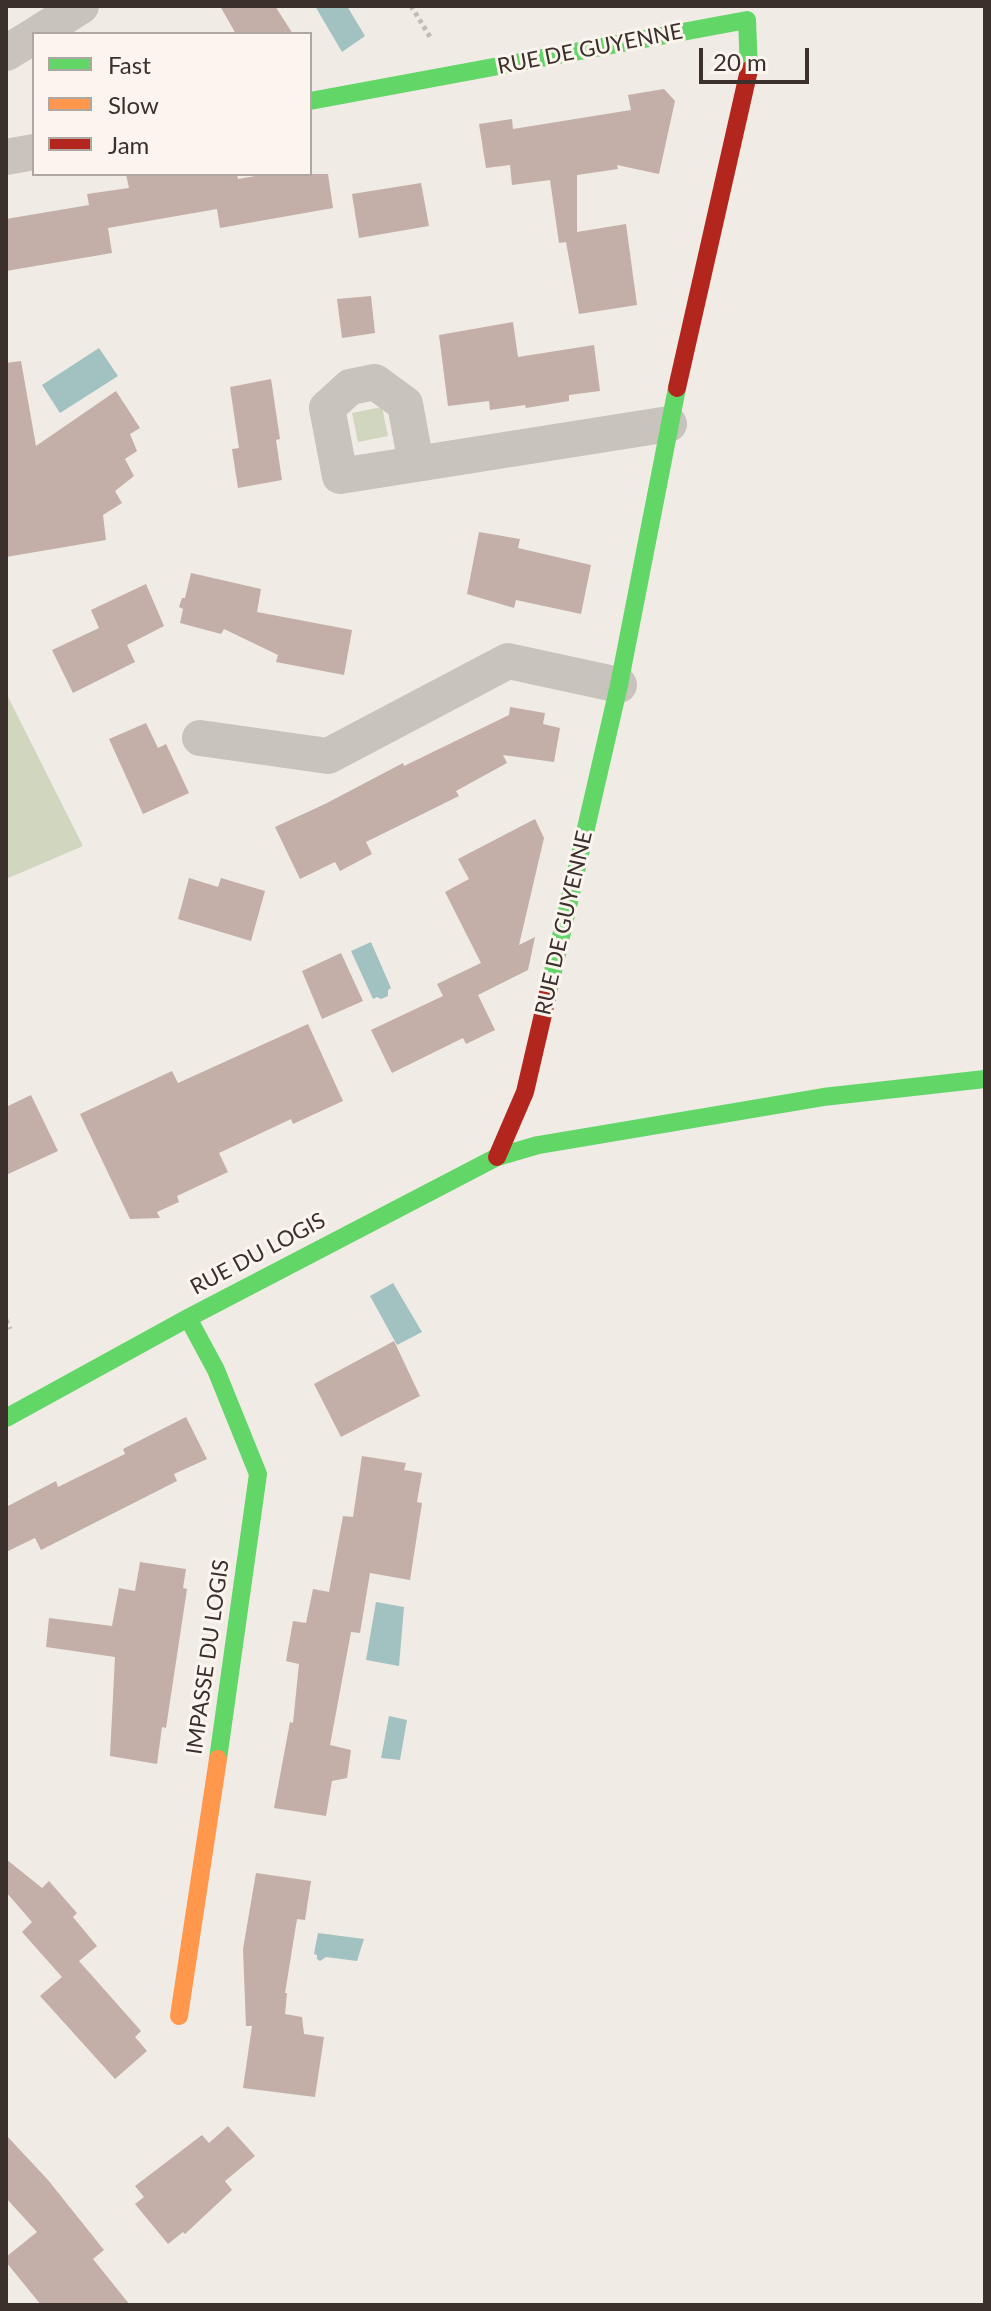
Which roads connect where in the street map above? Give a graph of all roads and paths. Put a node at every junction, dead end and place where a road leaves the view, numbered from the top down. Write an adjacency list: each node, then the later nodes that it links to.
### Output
1 (81, 6): 3 (street)
2 (747, 13): 6 (street, RUE DE GUYENNE); 9 (street, RUE DE GUYENNE)
3 (40, 32)
4 (32, 37): 5 (street)
5 (6, 53)
6 (312, 101)
7 (32, 152): 8 (street)
8 (6, 157)
9 (669, 424): 10 (street); 11 (street, RUE DE GUYENNE)
10 (416, 464)
11 (619, 685): 12 (street); 14 (street, RUE DE GUYENNE)
12 (200, 738)
13 (985, 1079): 14 (street, RUE DU LOGIS)
14 (497, 1157): 15 (street, RUE DU LOGIS)
15 (188, 1318): 18 (street, RUE DU LOGIS); 19 (street, IMPASSE DU LOGIS)
16 (6, 1320): 17 (path)
17 (10, 1329)
18 (6, 1418)
19 (179, 2016)

